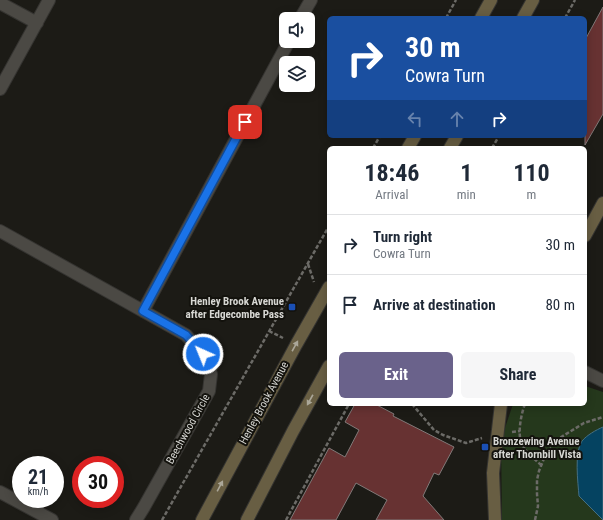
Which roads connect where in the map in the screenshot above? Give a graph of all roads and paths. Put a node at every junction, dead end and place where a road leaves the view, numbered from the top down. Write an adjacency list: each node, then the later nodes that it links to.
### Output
1 (50, 0): 13 (street)
2 (311, 0): 8 (street)
3 (456, 0): 9 (path)
4 (491, 0): 10 (main road)
5 (534, 0): 11 (main road)
6 (575, 0): 12 (path)
7 (0, 3): 13 (street)
8 (304, 12)
9 (447, 16)
10 (482, 16)
11 (524, 16)
12 (566, 16)
13 (37, 23): 15 (street)
14 (285, 48): 21 (street)
15 (0, 89)
16 (603, 203): 19 (main road)
17 (327, 230): 37 (path)
18 (0, 231): 21 (street, Beechwood Circle)
19 (587, 232)
20 (327, 291): 38 (main road, Henley Brook Avenue, one-way to 20)
21 (143, 311): 36 (street, Beechwood Circle)
22 (327, 370): 39 (main road, one-way to 39)
23 (587, 373): 24 (street)
24 (603, 380)
25 (348, 406): 40 (path)
26 (414, 406): 31 (path)
27 (501, 406): 31 (main road)
28 (525, 406): 30 (path)
29 (603, 416): 32 (path)
30 (520, 431): 31 (path); 32 (path)
31 (497, 434): 41 (main road)
32 (541, 465): 42 (path)
33 (0, 492): 34 (street)
34 (35, 516): 35 (street)
35 (52, 520)
36 (136, 520)
37 (162, 520)
38 (202, 520)
39 (247, 520)
40 (286, 520)
41 (494, 520)
42 (535, 520)

